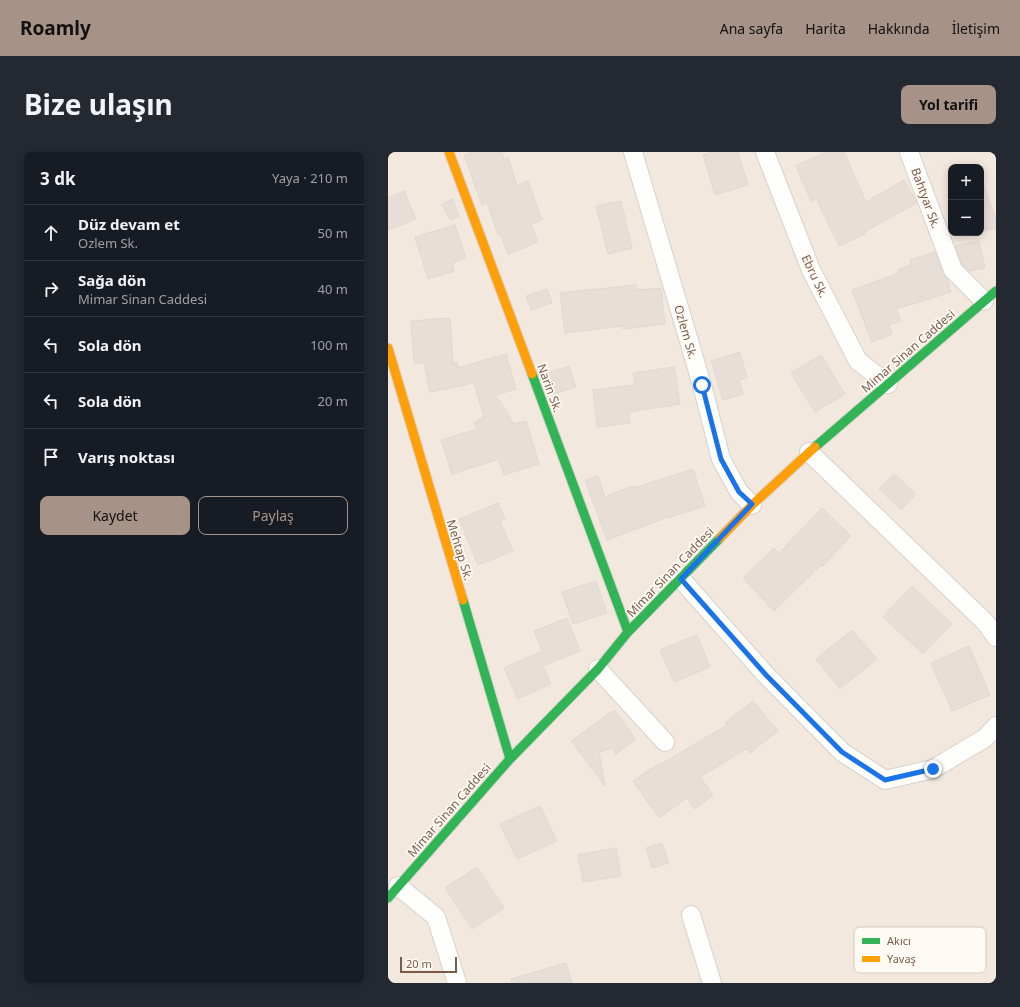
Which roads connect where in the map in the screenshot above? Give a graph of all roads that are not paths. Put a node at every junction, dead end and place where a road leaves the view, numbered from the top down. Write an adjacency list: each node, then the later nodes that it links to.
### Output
1 (449, 152): 11 (street, Narin Sk.)
2 (633, 152): 9 (street, Ozlem Sk.)
3 (765, 152): 7 (street, Ebru Sk.)
4 (909, 152): 5 (street, Bahtyar Sk.)
5 (990, 296): 7 (street, Mimar Sinan Caddesi)
6 (388, 348): 16 (street, Mehtap Sk.)
7 (888, 384): 8 (street, Mimar Sinan Caddesi)
8 (809, 452): 9 (street, Mimar Sinan Caddesi); 12 (street)
9 (752, 504): 10 (street, Mimar Sinan Caddesi)
10 (681, 579): 11 (street, Mimar Sinan Caddesi); 14 (street)
11 (628, 632): 13 (street, Mimar Sinan Caddesi)
12 (996, 637)
13 (598, 669): 15 (street); 16 (street, Mimar Sinan Caddesi)
14 (996, 726)
15 (665, 742)
16 (510, 759): 17 (street, Mimar Sinan Caddesi)
17 (393, 892): 19 (street)
18 (691, 916): 20 (street)
19 (457, 983)
20 (712, 983)

